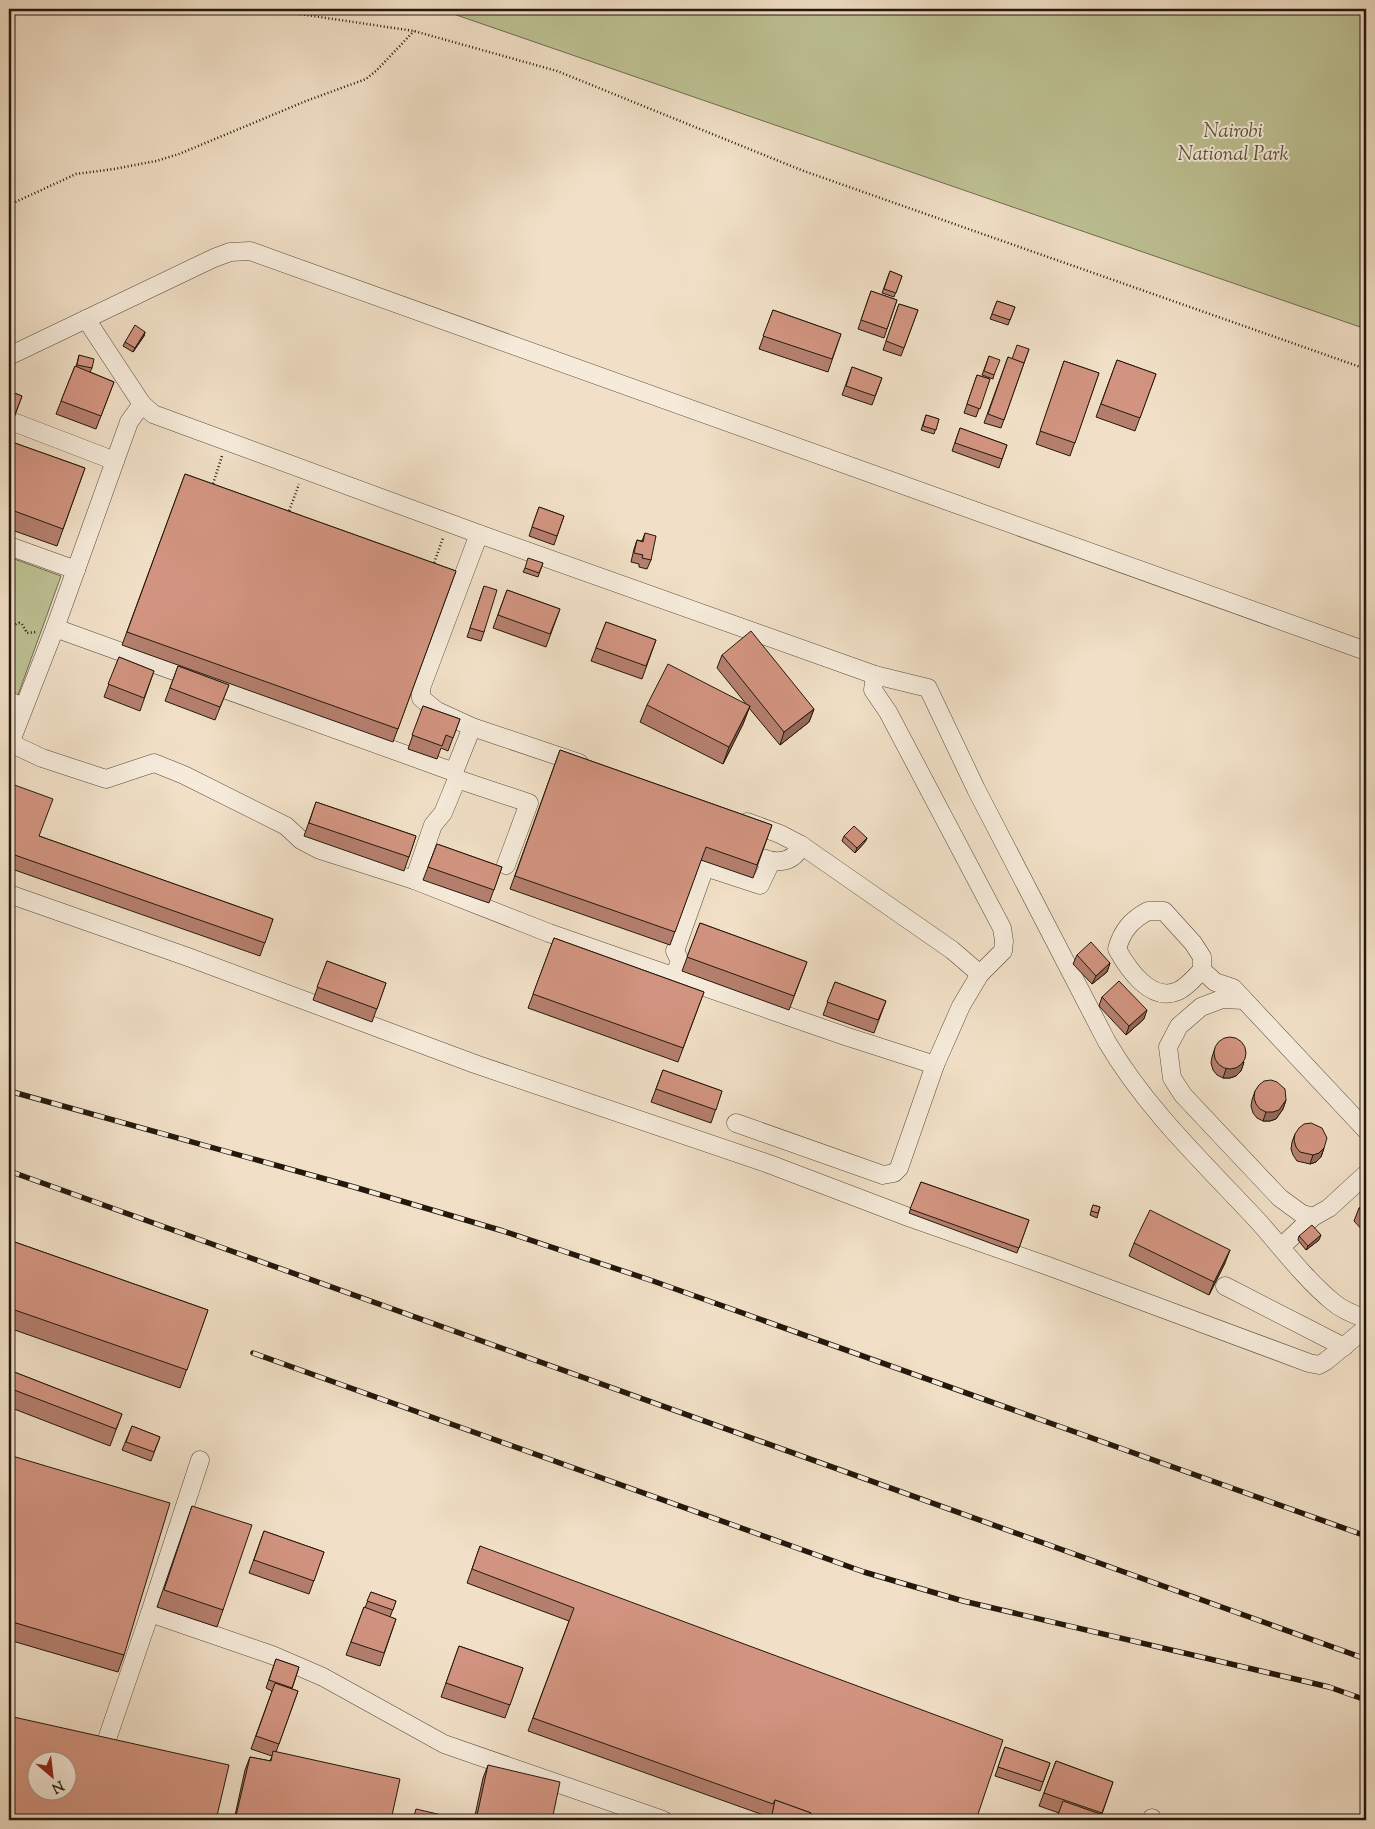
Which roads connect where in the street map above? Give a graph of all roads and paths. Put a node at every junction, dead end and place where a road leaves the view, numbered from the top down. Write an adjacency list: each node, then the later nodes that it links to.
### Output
1 (266, 9): 2 (path)
2 (414, 31): 3 (path); 6 (path)
3 (9, 205)
4 (86, 319): 5 (lane); 7 (lane); 21 (lane)
5 (9, 356)
6 (1366, 369)
7 (142, 404): 9 (lane); 10 (lane)
8 (16, 424): 10 (lane)
9 (228, 441): 11 (lane); 12 (path)
10 (115, 462): 18 (lane)
11 (305, 469): 13 (path); 14 (lane)
12 (212, 488)
13 (288, 515)
14 (449, 522): 15 (lane); 17 (path)
15 (479, 534): 22 (lane); 24 (lane)
16 (9, 546): 18 (lane)
17 (432, 568)
18 (76, 570): 20 (lane)
19 (9, 628): 20 (path)
20 (53, 632): 23 (lane); 27 (lane)
21 (1366, 651)
22 (875, 675): 34 (lane); 42 (lane)
23 (16, 704): 25 (lane)
24 (472, 727): 26 (lane); 27 (lane)
25 (9, 745): 31 (lane)
26 (593, 768)
27 (455, 775): 30 (lane); 31 (lane)
28 (734, 818): 29 (lane)
29 (801, 845): 34 (lane); 35 (lane)
30 (506, 865)
31 (414, 880): 35 (lane)
32 (9, 894): 46 (lane)
33 (1202, 970): 33 (lane); 36 (lane)
34 (980, 974): 37 (lane)
35 (674, 977): 37 (lane)
36 (1244, 1000): 39 (lane); 41 (lane)
37 (935, 1065): 38 (lane)
38 (736, 1124)
39 (1366, 1130)
40 (1366, 1174): 41 (lane)
41 (1313, 1217): 42 (lane)
42 (1282, 1247): 44 (lane)
43 (1224, 1286): 46 (lane)
44 (1366, 1320)
45 (1366, 1328): 46 (lane)
46 (1344, 1347)
47 (200, 1460): 48 (lane)
48 (150, 1614): 49 (lane); 50 (lane)
49 (104, 1748)
50 (663, 1820)

